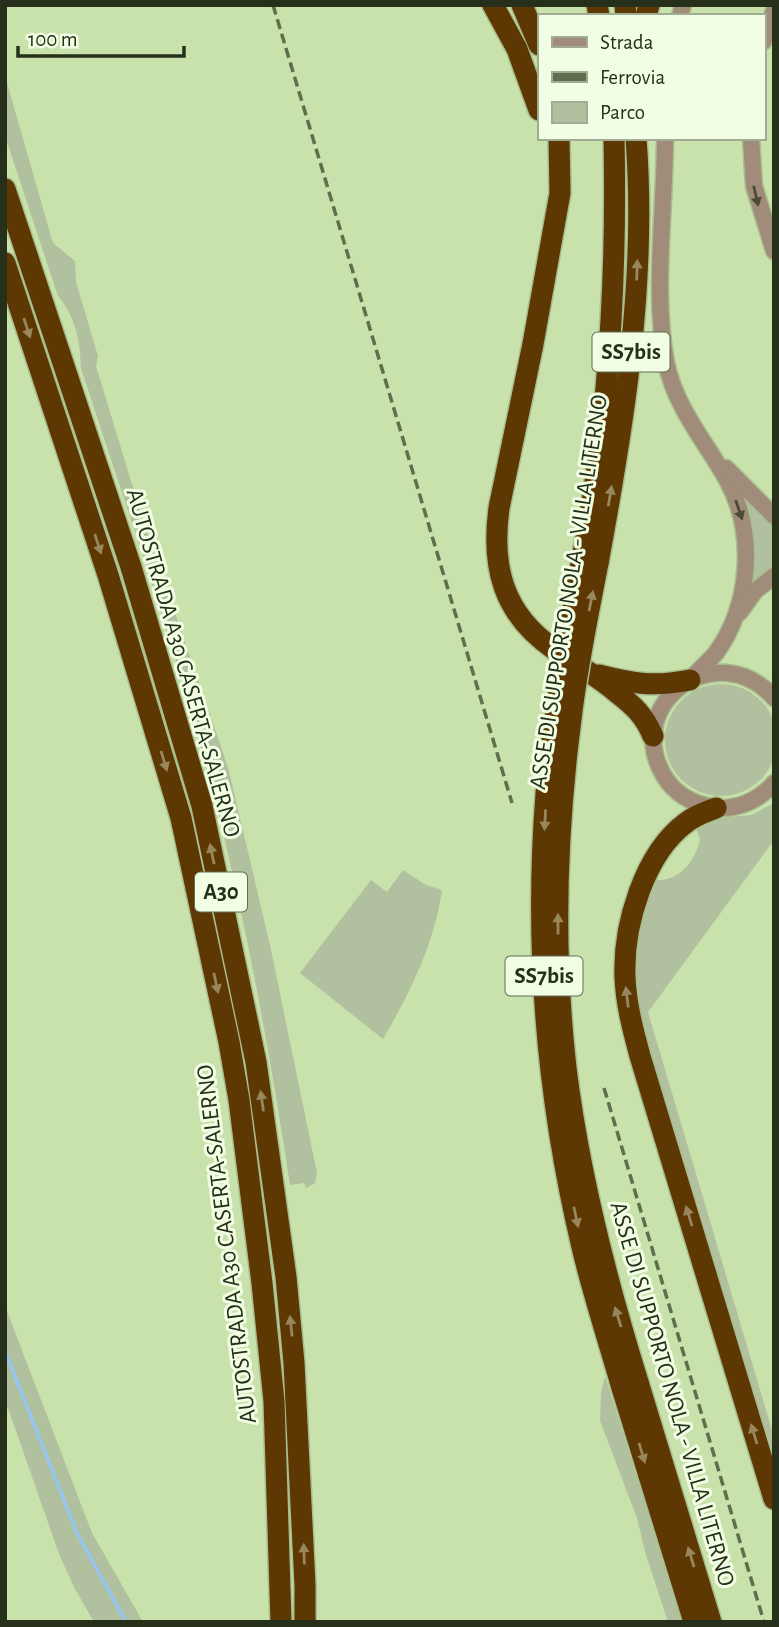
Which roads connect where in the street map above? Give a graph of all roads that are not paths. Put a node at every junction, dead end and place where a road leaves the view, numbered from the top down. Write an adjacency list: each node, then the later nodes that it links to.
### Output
1 (493, 5): 6 (highway)
2 (522, 5): 5 (highway)
3 (774, 11): 4 (street)
4 (765, 36)
5 (538, 43)
6 (538, 107)
7 (545, 140): 16 (highway)
8 (559, 140): 16 (highway)
9 (614, 140): 21 (highway, ASSE DI SUPPORTO NOLA - VILLA LITERNO / SS7bis)
10 (636, 140): 15 (highway, ASSE DI SUPPORTO NOLA - VILLA LITERNO / SS7bis)
11 (642, 140): 15 (highway)
12 (665, 140): 19 (street)
13 (751, 140): 17 (street, one-way to 17)
14 (5, 189): 34 (highway, AUTOSTRADA A30 CASERTA-SALERNO / A30, one-way to 14)
15 (641, 194): 21 (highway, ASSE DI SUPPORTO NOLA - VILLA LITERNO / SS7bis, one-way to 15)
16 (551, 247): 24 (highway)
17 (774, 251)
18 (5, 263): 33 (highway, AUTOSTRADA A30 CASERTA-SALERNO / A30, one-way to 33)
19 (709, 450): 20 (street); 23 (street, one-way to 23)
20 (774, 516)
21 (590, 561): 31 (highway, ASSE DI SUPPORTO NOLA - VILLA LITERNO / SS7bis, bridge)
22 (774, 576): 23 (street)
23 (733, 622): 25 (street)
24 (596, 674): 25 (highway); 27 (highway)
25 (690, 680): 26 (street); 27 (street)
26 (774, 698)
27 (653, 736): 30 (street)
28 (774, 783): 29 (street)
29 (766, 796): 30 (street)
30 (716, 808): 32 (highway, one-way to 30)
31 (630, 1385): 35 (highway, ASSE DI SUPPORTO NOLA - VILLA LITERNO / SS7bis, one-way to 35); 36 (highway, ASSE DI SUPPORTO NOLA - VILLA LITERNO / SS7bis, one-way to 31)
32 (774, 1499)
33 (281, 1622)
34 (305, 1622)
35 (694, 1622)
36 (711, 1622)

